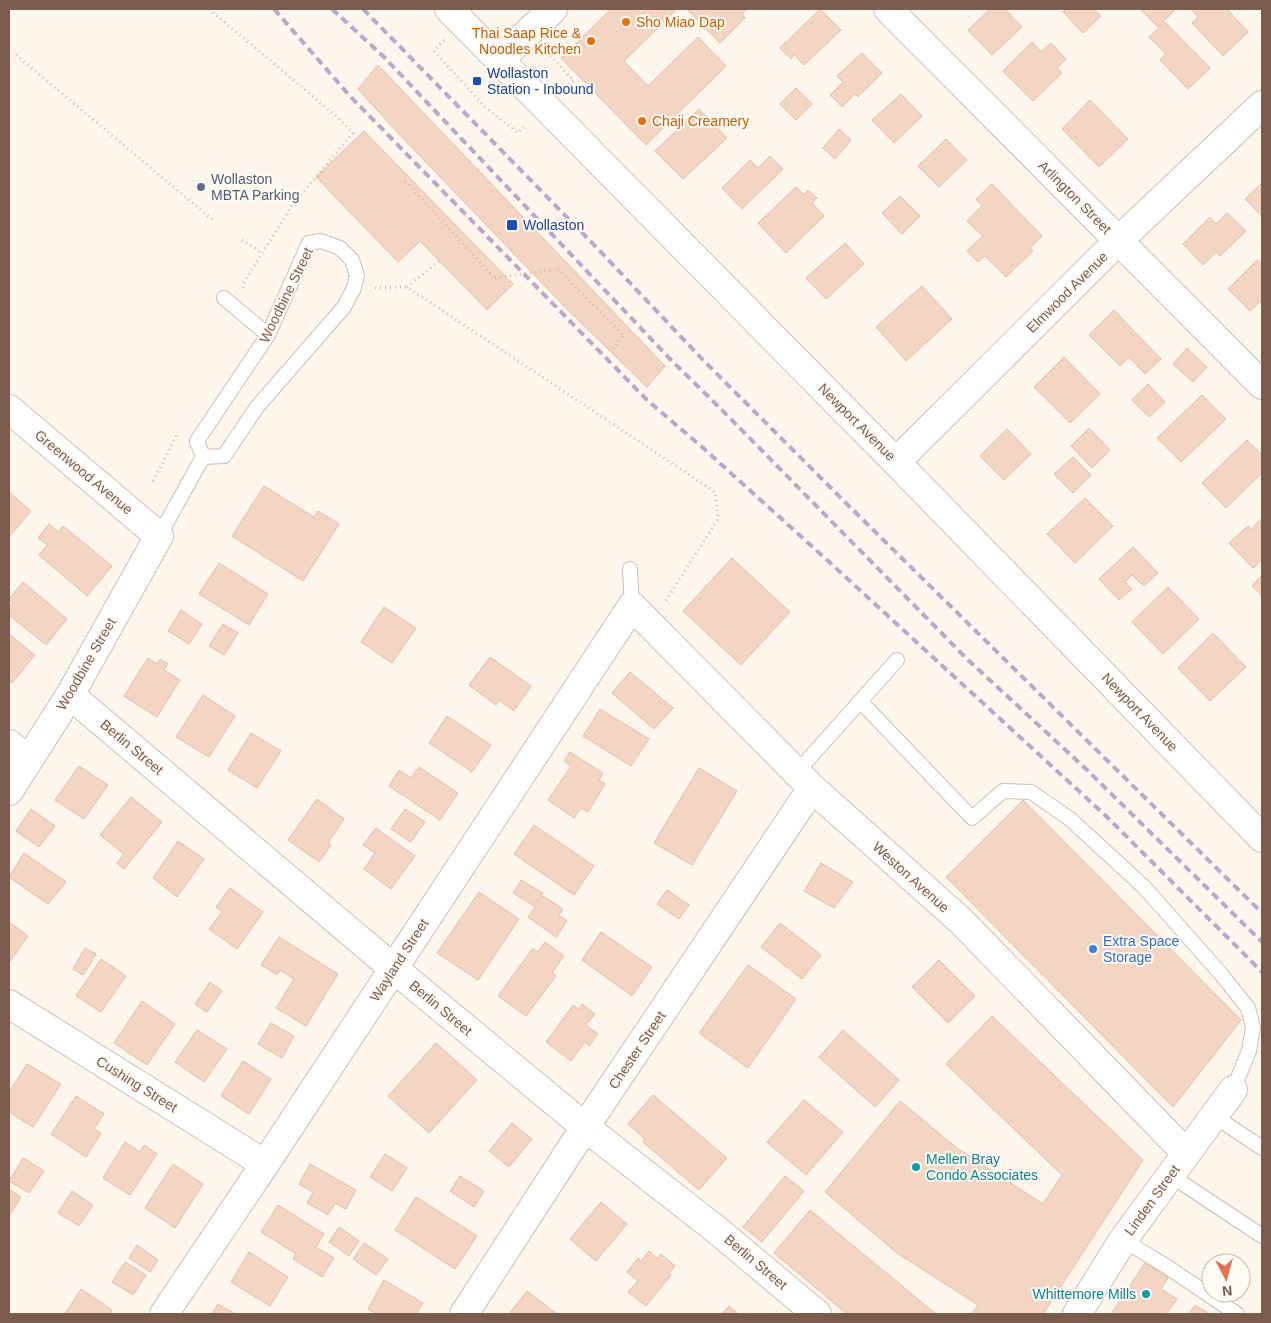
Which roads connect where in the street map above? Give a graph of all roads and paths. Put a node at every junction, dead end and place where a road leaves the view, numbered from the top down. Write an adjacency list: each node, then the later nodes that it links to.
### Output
1 (210, 9): 13 (path)
2 (553, 9): 6 (street)
3 (888, 9): 12 (street, Arlington Street)
4 (455, 15): 6 (street, Newport Avenue); 8 (path)
5 (16, 55): 10 (path)
6 (499, 60): 25 (street, Newport Avenue)
7 (1262, 105): 12 (street, Elmwood Avenue)
8 (486, 107)
9 (405, 181): 20 (path, bridge)
10 (214, 220)
11 (242, 240): 13 (path)
12 (1118, 240): 21 (street, Arlington Street); 25 (street, Elmwood Avenue)
13 (262, 253): 18 (path)
14 (439, 261): 15 (path)
15 (407, 287): 16 (path); 29 (path)
16 (354, 288): 19 (lane, Woodbine Street); 24 (lane)
17 (224, 298): 18 (lane)
18 (243, 314): 19 (lane)
19 (268, 335): 24 (lane, Woodbine Street)
20 (611, 350)
21 (1262, 385)
22 (9, 409): 27 (street, Greenwood Avenue)
23 (182, 427): 26 (path)
24 (203, 458): 27 (lane)
25 (896, 462): 36 (street, Newport Avenue)
26 (152, 481)
27 (159, 536): 31 (street, Woodbine Street)
28 (630, 569): 29 (lane)
29 (641, 615): 34 (street, Weston Avenue); 37 (street, Wayland Street)
30 (897, 660): 32 (lane)
31 (70, 695): 33 (street, Woodbine Street); 37 (street, Berlin Street)
32 (860, 700): 34 (lane); 39 (lane)
33 (18, 752): 35 (street, Woodbine Street)
34 (804, 780): 41 (street, Chester Street); 43 (street, Weston Avenue)
35 (9, 790)
36 (1262, 838)
37 (393, 968): 41 (street, Berlin Street); 44 (street, Wayland Street)
38 (9, 1004): 44 (street, Cushing Street)
39 (1233, 1090): 40 (street, Linden Street)
40 (1214, 1116): 42 (lane); 43 (street, Linden Street)
41 (585, 1128): 49 (street, Chester Street); 50 (street, Berlin Street)
42 (1262, 1148)
43 (1186, 1153): 45 (street, Linden Street)
44 (265, 1164): 48 (street, Wayland Street)
45 (1170, 1175): 46 (lane); 47 (street, Linden Street)
46 (1262, 1236)
47 (1123, 1240): 51 (street, Linden Street); 52 (lane)
48 (164, 1314)
49 (464, 1314)
50 (817, 1314)
51 (1077, 1314)
52 (1237, 1314)

